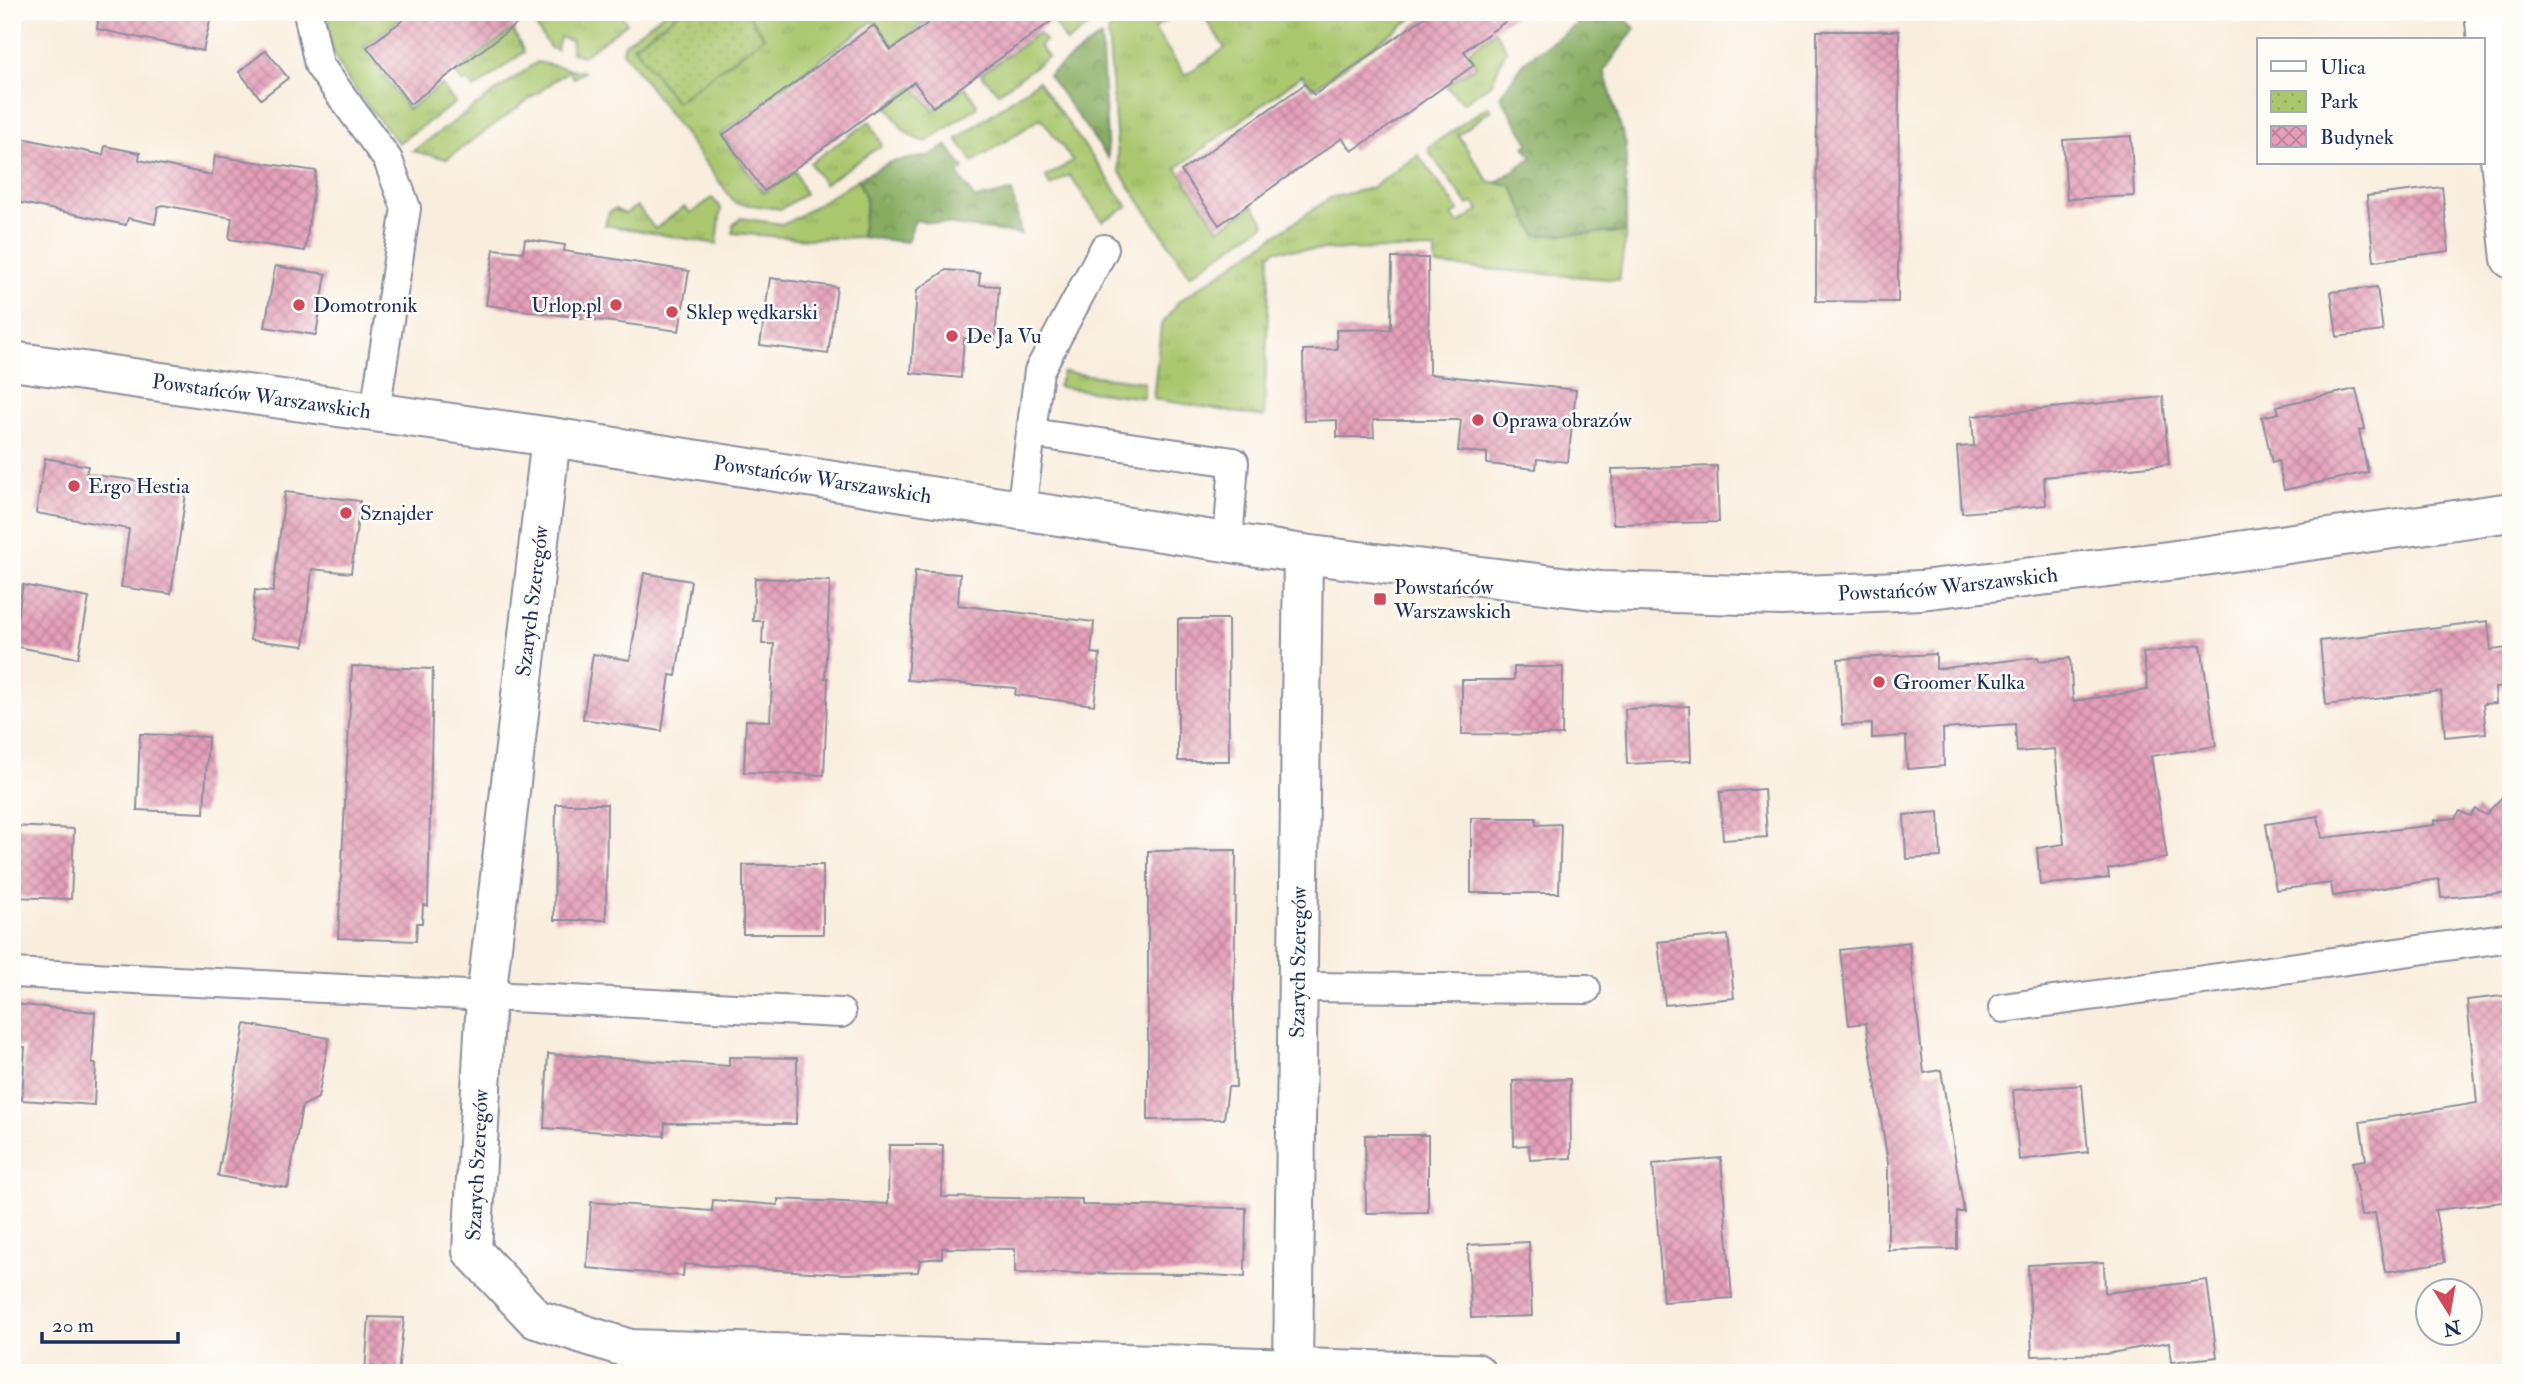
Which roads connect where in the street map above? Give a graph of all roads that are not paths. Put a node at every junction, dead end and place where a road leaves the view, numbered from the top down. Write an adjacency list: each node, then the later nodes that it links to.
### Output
1 (308, 12): 6 (lane)
2 (2484, 12): 4 (street)
3 (1104, 249): 7 (lane)
4 (2511, 260)
5 (12, 361): 6 (street, Powstańców Warszawskich)
6 (375, 412): 8 (street, Powstańców Warszawskich)
7 (1031, 433): 9 (lane); 11 (lane)
8 (551, 437): 9 (street, Powstańców Warszawskich); 17 (street, Szarych Szeregów)
9 (1021, 511): 11 (street, Powstańców Warszawskich)
10 (2511, 512): 12 (street, Powstańców Warszawskich)
11 (1228, 542): 12 (street, Powstańców Warszawskich)
12 (1303, 554): 15 (street, Szarych Szeregów)
13 (2511, 937): 18 (lane)
14 (12, 973): 17 (lane)
15 (1298, 987): 16 (lane); 20 (street, Szarych Szeregów)
16 (1586, 989)
17 (486, 998): 19 (lane); 20 (street, Szarych Szeregów)
18 (2003, 1008)
19 (841, 1013)
20 (1293, 1370): 21 (street, Szarych Szeregów)
21 (1476, 1373)

